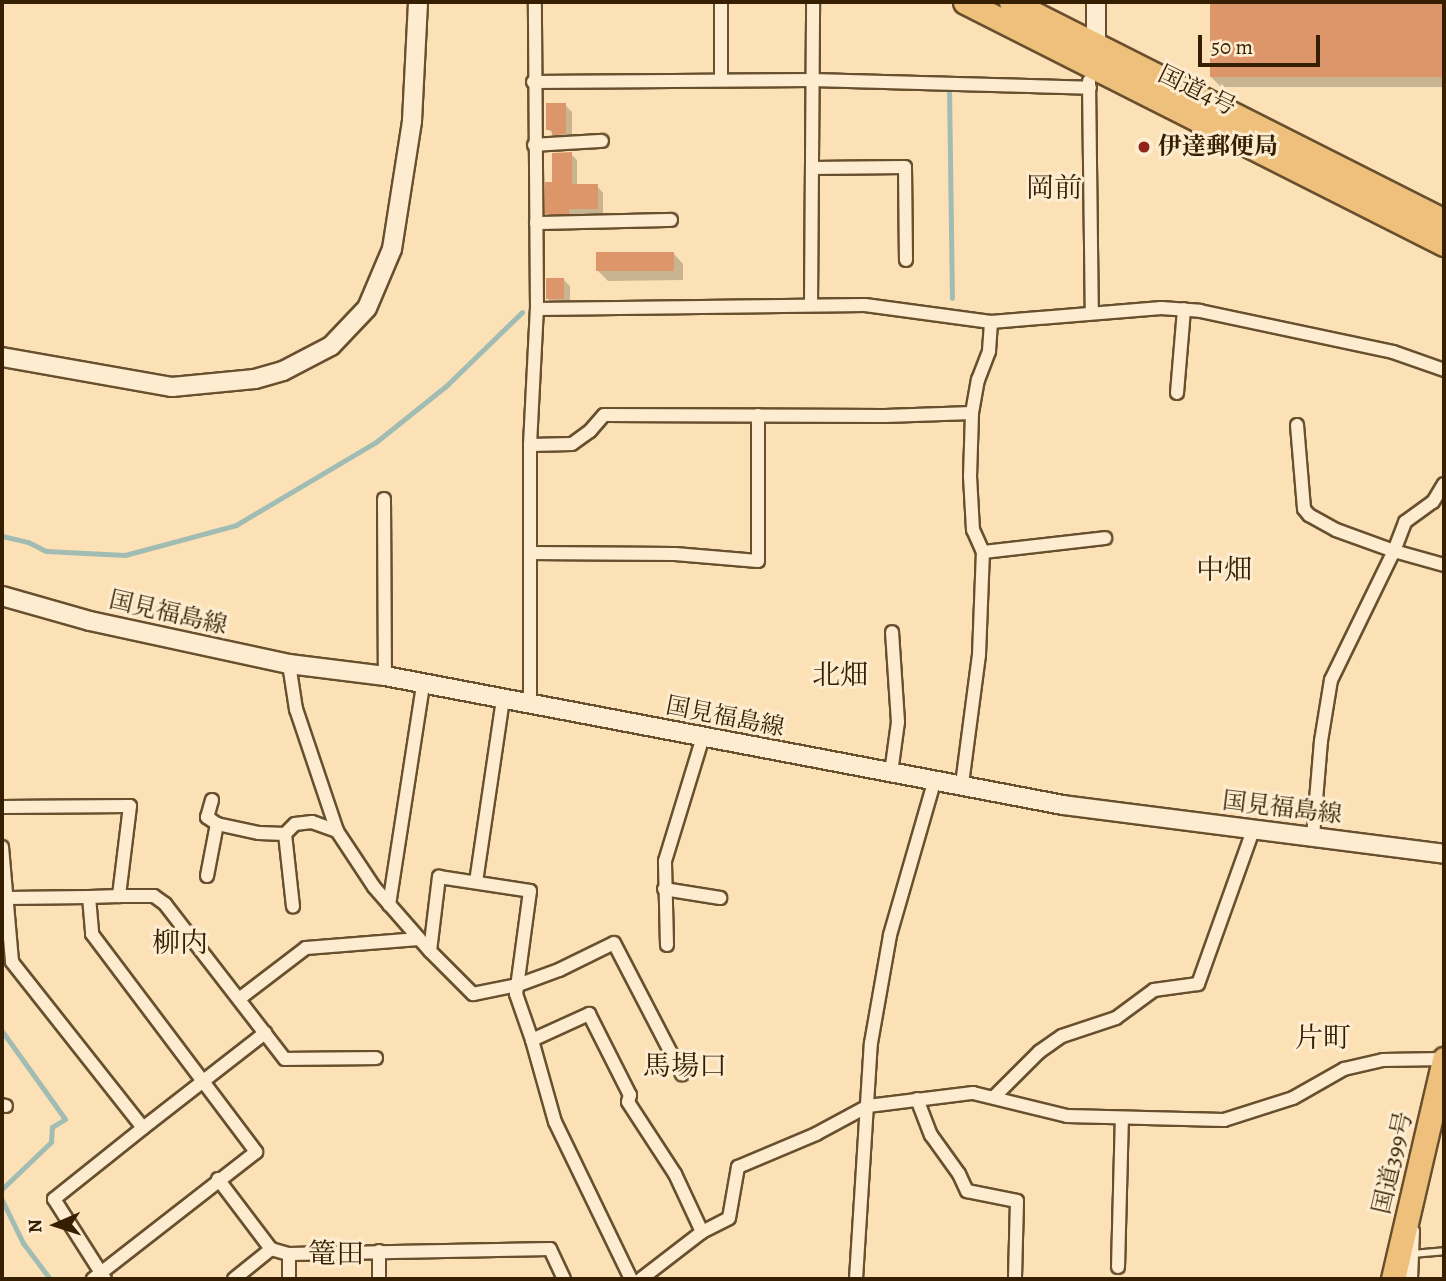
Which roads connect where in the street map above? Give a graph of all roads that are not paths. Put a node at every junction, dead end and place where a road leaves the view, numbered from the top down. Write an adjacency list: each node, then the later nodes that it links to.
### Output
1 (418, 2): 25 (main road)
2 (535, 2): 10 (street)
3 (721, 2): 9 (street)
4 (813, 2): 11 (street)
5 (965, 2): 8 (highway, 国道4号)
6 (1011, 2): 8 (highway, 国道4号)
7 (1096, 2): 8 (main road)
8 (1091, 67): 11 (street); 16 (highway, 国道4号); 18 (highway, 国道4号); 23 (street)
9 (721, 80): 10 (street); 11 (street)
10 (533, 82): 13 (street)
11 (810, 82): 14 (street)
12 (602, 141): 13 (street)
13 (534, 145): 17 (street)
14 (812, 168): 19 (street); 20 (street)
15 (671, 220): 17 (street)
16 (1444, 221)
17 (536, 223): 21 (street)
18 (1444, 244)
19 (906, 261)
20 (811, 305): 21 (street); 24 (street)
21 (537, 309): 31 (street)
22 (1184, 309): 23 (street); 26 (street); 27 (street)
23 (1091, 312): 24 (street)
24 (991, 321): 28 (street)
25 (2, 357)
26 (1444, 370)
27 (1177, 393)
28 (972, 413): 29 (street); 36 (street)
29 (758, 415): 31 (street); 37 (street)
30 (1297, 425): 35 (street)
31 (530, 445): 37 (street)
32 (1444, 484): 35 (street)
33 (384, 499): 42 (street)
34 (1105, 538): 36 (street)
35 (1394, 551): 38 (street); 56 (street)
36 (983, 552): 49 (street)
37 (530, 553): 45 (street)
38 (1444, 565)
39 (2, 596): 41 (main road, 国見福島線)
40 (892, 632): 47 (street)
41 (289, 664): 42 (main road, 国見福島線); 54 (street)
42 (384, 676): 43 (main road, 国見福島線)
43 (424, 685): 44 (main road, 国見福島線); 66 (street)
44 (503, 699): 45 (main road, 国見福島線); 60 (street)
45 (530, 706): 46 (main road, 国見福島線)
46 (703, 737): 47 (main road, 国見福島線); 61 (street)
47 (891, 772): 48 (main road, 国見福島線)
48 (935, 779): 49 (main road, 国見福島線); 81 (street)
49 (962, 784): 53 (main road, 国見福島線)
50 (212, 800): 52 (street)
51 (2, 807): 62 (street)
52 (217, 824): 55 (street); 59 (street)
53 (1253, 830): 56 (main road, 国見福島線); 79 (street)
54 (337, 831): 55 (street); 66 (street)
55 (285, 834): 67 (street)
56 (1313, 836): 58 (main road, 国見福島線)
57 (2, 847): 64 (street)
58 (1444, 854)
59 (207, 876)
60 (476, 882): 70 (street); 71 (street)
61 (664, 889): 65 (street); 69 (street)
62 (119, 896): 63 (street); 72 (street)
63 (89, 897): 64 (street); 78 (street)
64 (7, 898): 83 (street)
65 (720, 898)
66 (389, 905): 68 (street)
67 (293, 908)
68 (419, 939): 70 (street); 72 (street)
69 (667, 945)
70 (430, 951): 71 (street)
71 (518, 985): 74 (street); 77 (street)
72 (239, 999): 73 (street)
73 (265, 1033): 75 (street); 78 (street)
74 (533, 1040): 86 (street); 98 (street)
75 (376, 1058)
76 (1444, 1059): 82 (street); 85 (highway, 国道399号)
77 (682, 1074)
78 (204, 1080): 83 (street); 84 (street)
79 (995, 1096): 80 (street); 82 (street)
80 (917, 1099): 81 (street); 101 (street)
81 (868, 1106): 86 (street); 100 (street)
82 (1122, 1118): 92 (street)
83 (142, 1128): 93 (street)
84 (218, 1179): 87 (street); 93 (street)
85 (1414, 1187): 91 (street); 102 (highway, 国道399号)
86 (702, 1232): 99 (street)
87 (271, 1249): 90 (street); 94 (street)
88 (379, 1251): 90 (street); 96 (street); 97 (street)
89 (1444, 1251): 91 (lane)
90 (289, 1254): 95 (street)
91 (1412, 1254): 103 (street)
92 (1118, 1268)
93 (100, 1277)
94 (234, 1279)
95 (289, 1279)
96 (379, 1279)
97 (564, 1279)
98 (631, 1279)
99 (641, 1279)
100 (856, 1279)
101 (1015, 1279)
102 (1393, 1279)
103 (1411, 1279)

